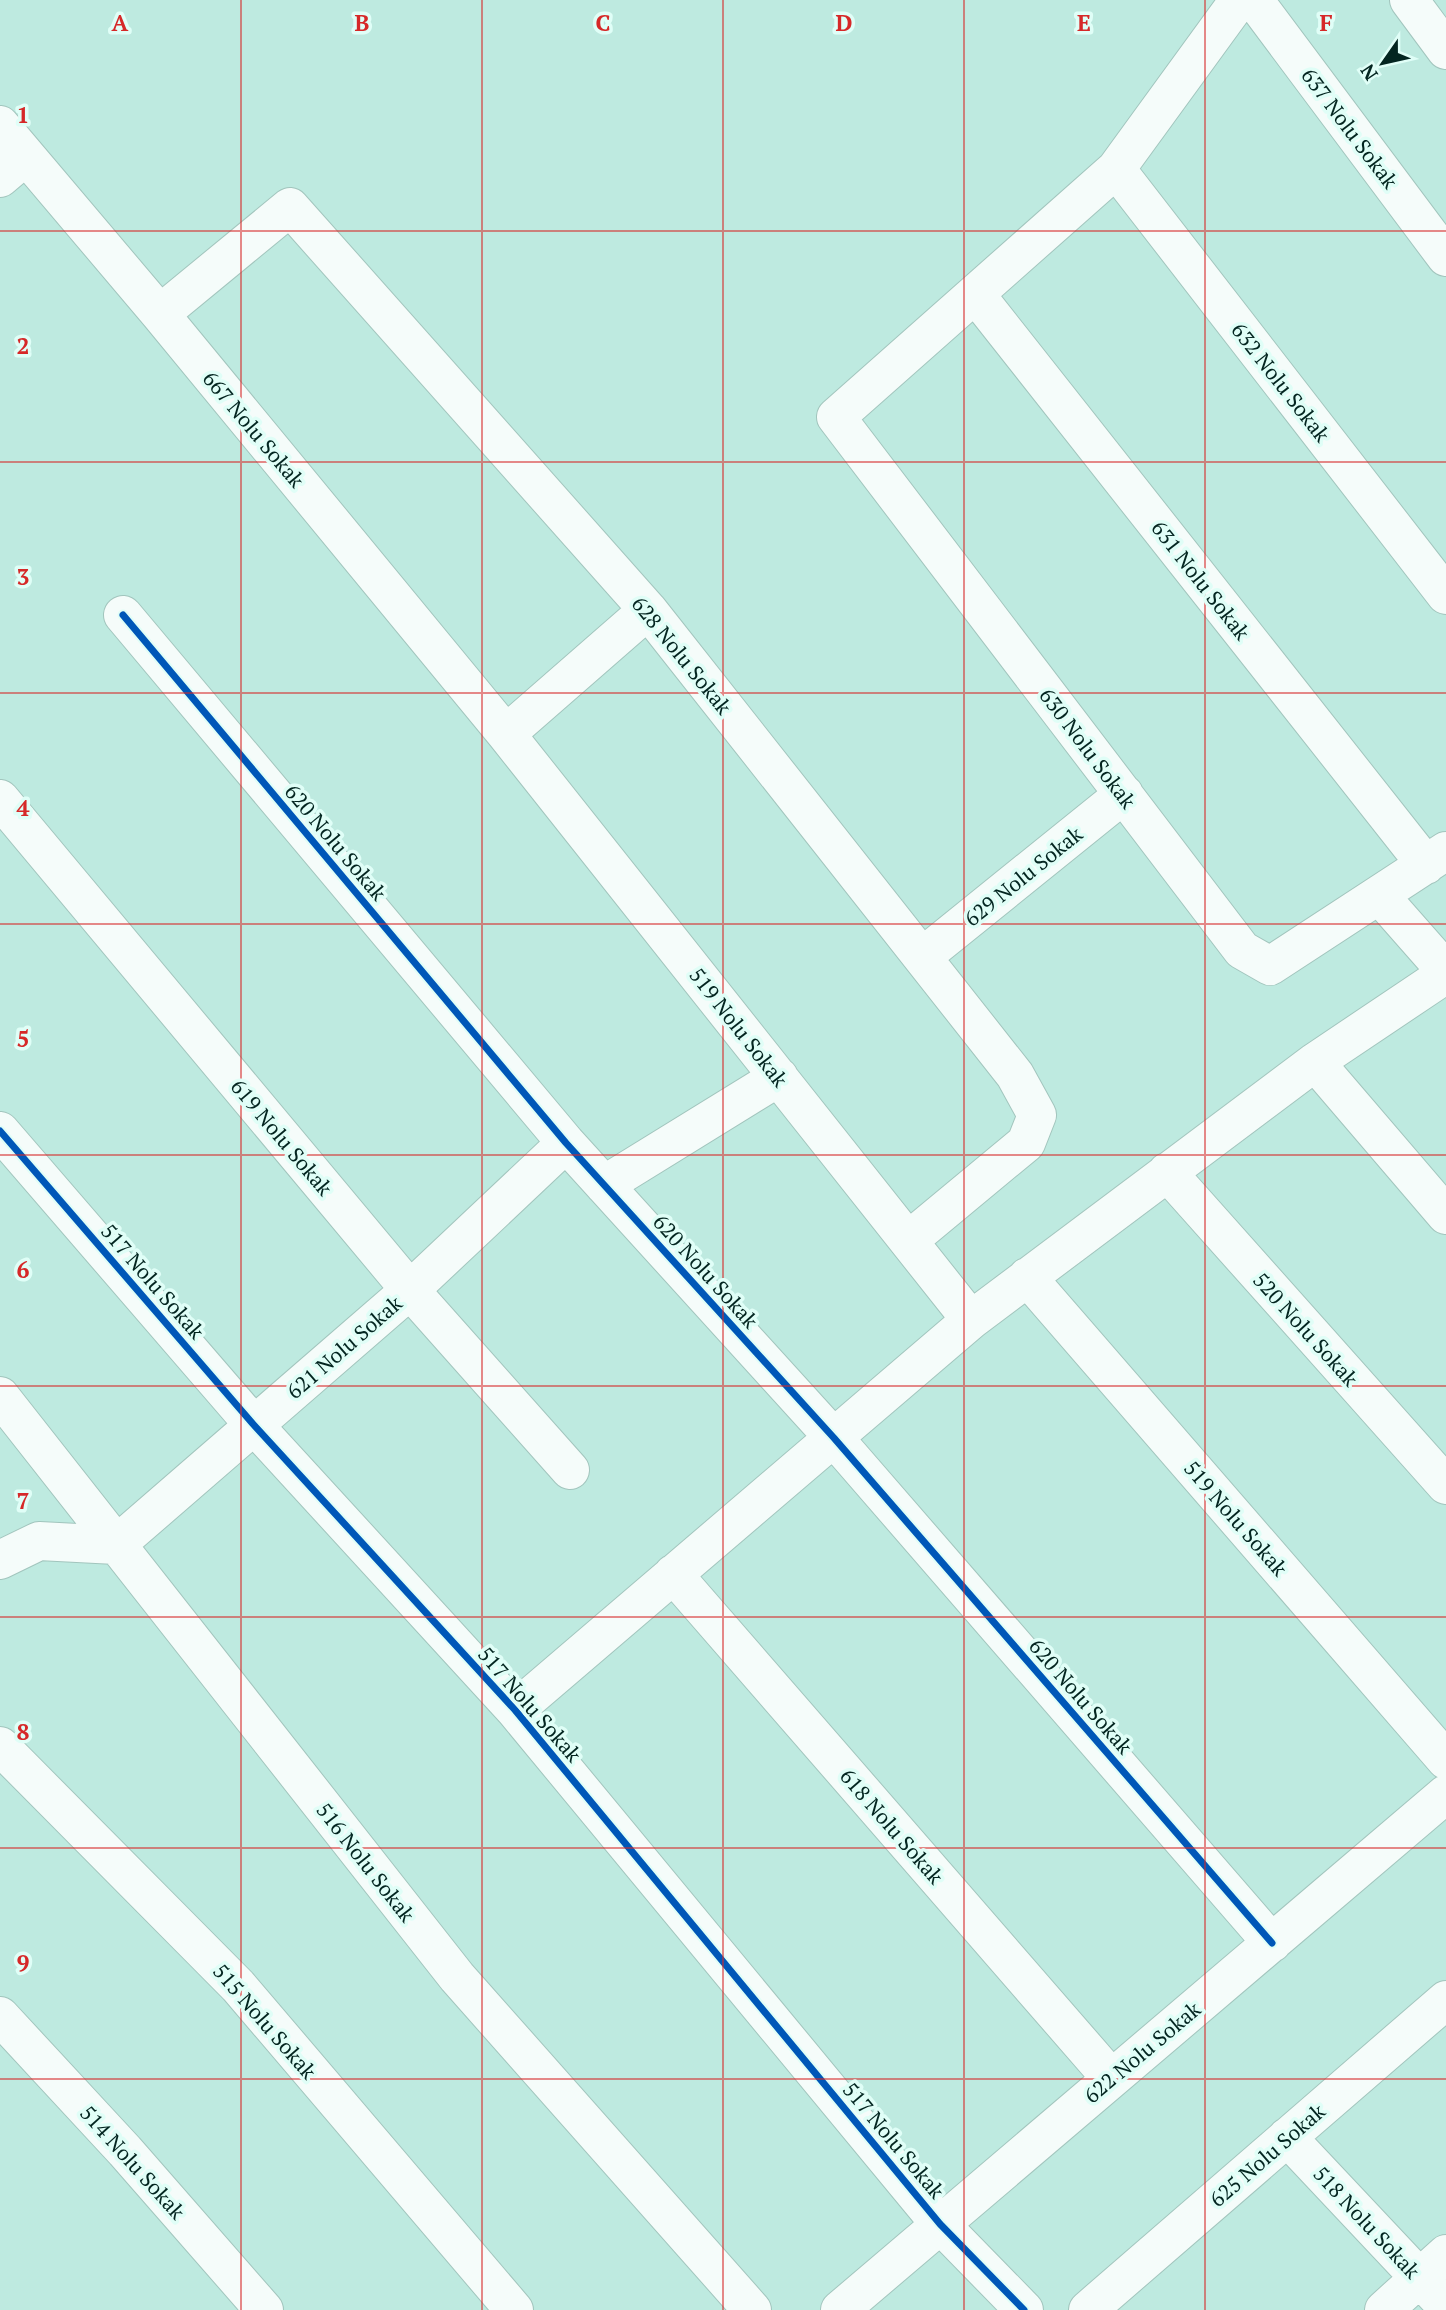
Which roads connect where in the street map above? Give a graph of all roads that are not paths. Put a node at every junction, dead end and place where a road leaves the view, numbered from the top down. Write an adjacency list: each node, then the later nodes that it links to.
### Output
1 (1239, 0): 7 (street)
2 (1255, 0): 8 (street, 637 Nolu Sokak)
3 (1409, 0): 4 (street)
4 (1446, 50)
5 (0, 125): 6 (street, 667 Nolu Sokak)
6 (13, 167): 10 (street, 667 Nolu Sokak)
7 (1116, 169): 9 (street); 11 (street, 632 Nolu Sokak)
8 (1446, 257)
9 (976, 295): 15 (street, 630 Nolu Sokak); 17 (street, 631 Nolu Sokak)
10 (160, 314): 12 (street, 628 Nolu Sokak); 14 (street, 667 Nolu Sokak)
11 (1446, 595)
12 (648, 610): 14 (street); 19 (street, 628 Nolu Sokak)
13 (122, 615): 24 (street, 620 Nolu Sokak)
14 (506, 734): 22 (street, 519 Nolu Sokak)
15 (1124, 794): 18 (street, 630 Nolu Sokak); 19 (street, 629 Nolu Sokak)
16 (0, 799): 30 (street, 619 Nolu Sokak)
17 (1436, 858): 18 (street)
18 (1380, 896): 20 (street)
19 (922, 957): 28 (street, 628 Nolu Sokak)
20 (1446, 972): 21 (street)
21 (1315, 1062): 25 (street); 27 (street)
22 (779, 1077): 26 (street); 28 (street, 519 Nolu Sokak)
23 (0, 1130): 33 (street, 517 Nolu Sokak)
24 (566, 1143): 26 (street, 620 Nolu Sokak); 30 (street, 621 Nolu Sokak)
25 (1167, 1172): 29 (street); 36 (street, 520 Nolu Sokak)
26 (604, 1185): 34 (street, 620 Nolu Sokak)
27 (1446, 1215)
28 (909, 1240): 31 (street, 519 Nolu Sokak)
29 (1027, 1277): 31 (street); 42 (street, 519 Nolu Sokak)
30 (410, 1290): 33 (street, 621 Nolu Sokak); 35 (street, 619 Nolu Sokak)
31 (971, 1320): 34 (street)
32 (0, 1396): 37 (street, 516 Nolu Sokak)
33 (253, 1424): 37 (street, 621 Nolu Sokak); 40 (street, 517 Nolu Sokak)
34 (834, 1438): 39 (street); 44 (street, 620 Nolu Sokak)
35 (570, 1470)
36 (1446, 1485)
37 (116, 1545): 38 (street); 54 (street, 516 Nolu Sokak)
38 (0, 1560)
39 (673, 1574): 40 (street); 47 (street, 618 Nolu Sokak)
40 (515, 1710): 49 (street, 517 Nolu Sokak)
41 (0, 1746): 53 (street, 515 Nolu Sokak)
42 (1446, 1760)
43 (1446, 1794): 44 (street, 622 Nolu Sokak)
44 (1272, 1943): 47 (street, 622 Nolu Sokak)
45 (1446, 2000): 48 (street, 625 Nolu Sokak)
46 (0, 2016): 52 (street, 514 Nolu Sokak)
47 (1111, 2078): 49 (street, 622 Nolu Sokak)
48 (1287, 2137): 50 (street, 518 Nolu Sokak); 57 (street, 625 Nolu Sokak)
49 (940, 2224): 55 (street, 622 Nolu Sokak); 56 (street, 517 Nolu Sokak)
50 (1433, 2266): 51 (street, 518 Nolu Sokak); 58 (street)
51 (1446, 2306)
52 (264, 2310)
53 (514, 2310)
54 (752, 2310)
55 (840, 2310)
56 (1024, 2310)
57 (1088, 2310)
58 (1384, 2310)

